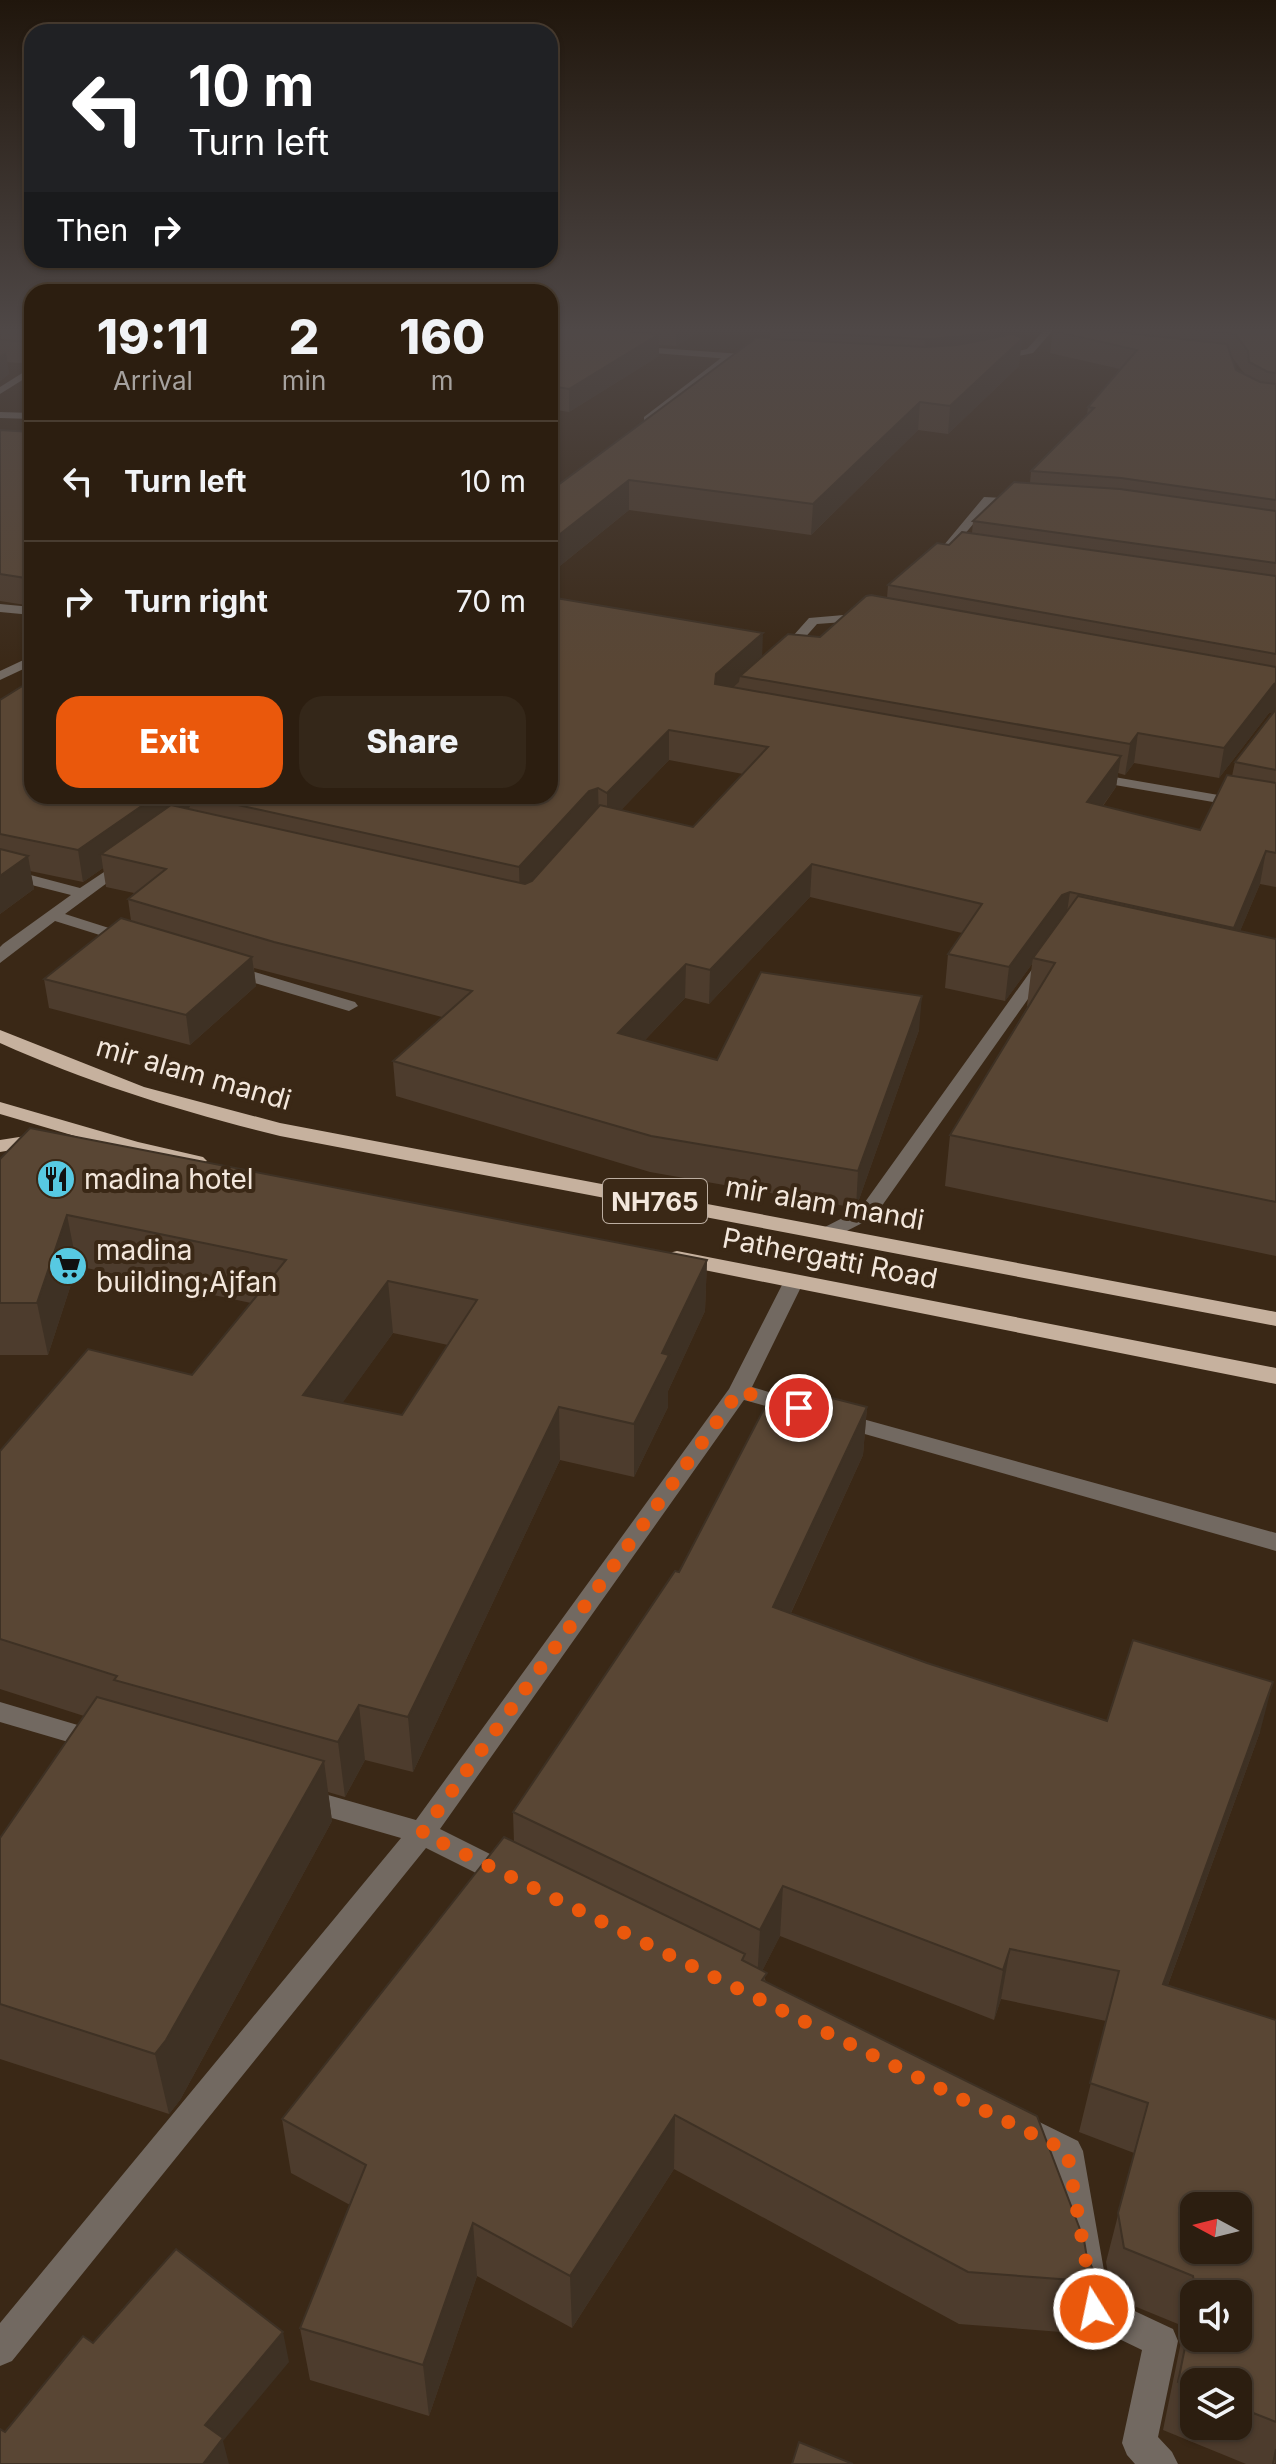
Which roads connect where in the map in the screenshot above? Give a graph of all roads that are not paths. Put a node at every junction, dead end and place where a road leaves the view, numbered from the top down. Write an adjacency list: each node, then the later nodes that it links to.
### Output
1 (1031, 503): 2 (street)
2 (947, 550): 3 (street); 4 (street)
3 (963, 552)
4 (936, 559)
5 (0, 608): 6 (street)
6 (24, 610)
7 (882, 613): 8 (street)
8 (766, 662)
9 (24, 663): 10 (street)
10 (0, 676)
11 (1075, 774): 12 (street)
12 (1276, 809)
13 (134, 856): 15 (street)
14 (0, 872): 15 (street)
15 (82, 893): 16 (street)
16 (51, 915): 17 (street); 19 (street)
17 (140, 942)
18 (1057, 945): 27 (street)
19 (0, 958)
20 (215, 965): 21 (street)
21 (349, 1006)
22 (0, 1036): 27 (highway, mir alam mandi / NH765)
23 (0, 1108): 25 (highway)
24 (0, 1146): 25 (highway)
25 (133, 1147): 26 (highway)
26 (211, 1164)
27 (828, 1233): 30 (highway, mir alam mandi / NH765)
28 (656, 1254): 29 (highway, Pathergatti Road / NH765)
29 (794, 1281): 31 (highway, Pathergatti Road / NH765); 32 (street)
30 (1276, 1319)
31 (1276, 1376)
32 (739, 1391): 33 (street); 37 (street)
33 (1276, 1542)
34 (0, 1712): 35 (street)
35 (120, 1747)
36 (286, 1795): 37 (street)
37 (422, 1833): 38 (street); 40 (street)
38 (536, 1890)
39 (995, 2115): 41 (street)
40 (0, 2349)
41 (1160, 2464)

